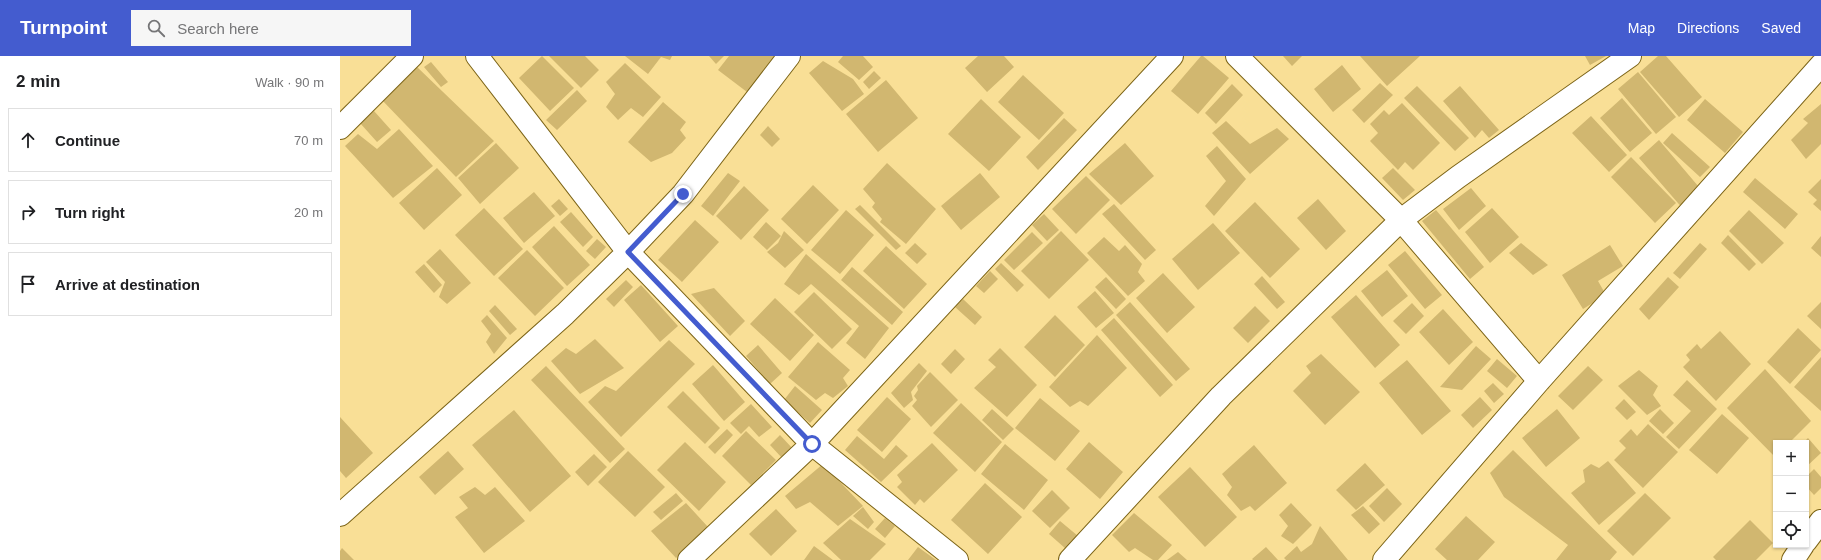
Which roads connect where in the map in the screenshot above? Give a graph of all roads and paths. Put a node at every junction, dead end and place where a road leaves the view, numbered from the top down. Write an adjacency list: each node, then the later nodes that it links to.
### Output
1 (412, 56): 8 (street)
2 (477, 56): 10 (street)
3 (788, 56): 10 (street)
4 (1172, 56): 12 (street)
5 (1237, 56): 9 (street)
6 (1630, 56): 9 (street)
7 (1820, 64): 11 (street)
8 (340, 128)
9 (1401, 220): 11 (street); 19 (street)
10 (628, 252): 12 (street); 13 (street)
11 (1539, 381): 20 (street)
12 (812, 444): 17 (street); 18 (street)
13 (340, 515)
14 (1821, 521): 15 (street)
15 (1809, 537)
16 (1801, 548): 21 (street)
17 (689, 560)
18 (957, 560)
19 (1070, 560)
20 (1384, 560)
21 (1793, 560)

